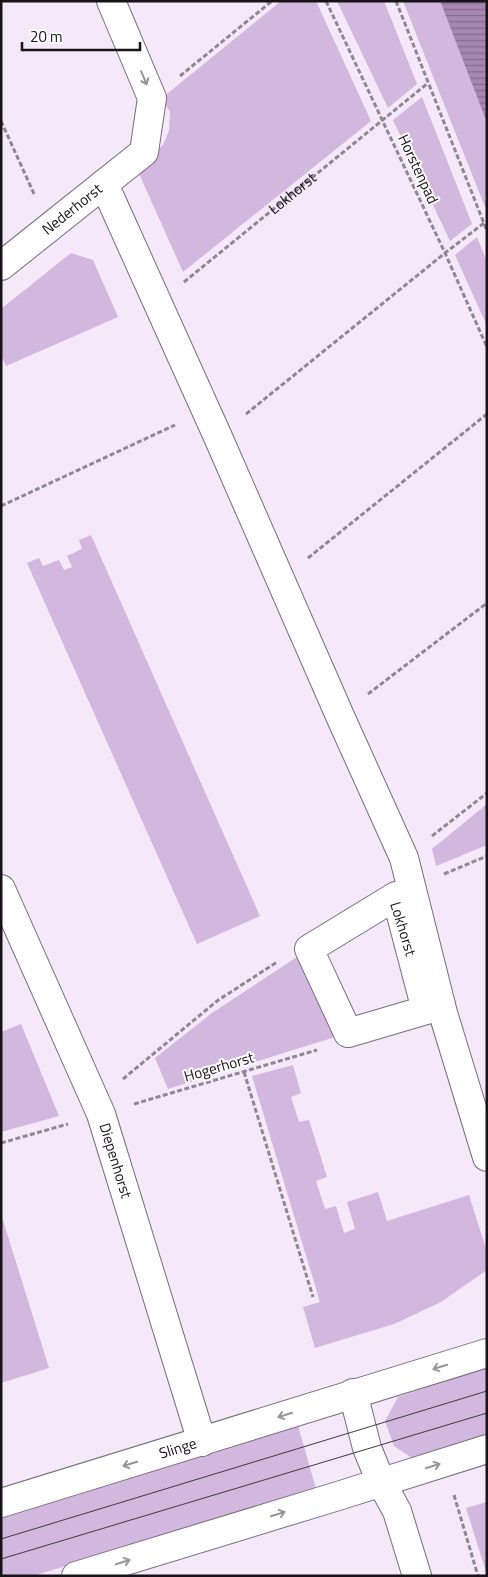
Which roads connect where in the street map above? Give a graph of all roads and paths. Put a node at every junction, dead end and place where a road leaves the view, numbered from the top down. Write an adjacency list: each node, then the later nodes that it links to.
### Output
1 (111, 1): 6 (street, one-way to 6)
2 (272, 1): 6 (path)
3 (326, 1): 8 (path, Horstenpad)
4 (396, 1): 5 (path)
5 (428, 83): 8 (path, Lokhorst); 10 (path)
6 (152, 98): 9 (street, Nederhorst)
7 (1, 121): 11 (path)
8 (382, 121): 13 (path, Horstenpad); 15 (path, Lokhorst)
9 (104, 184): 11 (street, Nederhorst); 15 (street, Lokhorst)
10 (484, 223): 12 (path); 13 (path)
11 (50, 227): 14 (street, Nederhorst)
12 (487, 231)
13 (445, 253): 16 (path, Horstenpad); 19 (path)
14 (1, 266)
15 (158, 303): 17 (street, Lokhorst)
16 (487, 347)
17 (205, 412): 19 (street, Lokhorst); 20 (path)
18 (487, 414): 21 (path)
19 (218, 437): 21 (street, Lokhorst)
20 (1, 506)
21 (280, 580): 23 (street, Lokhorst)
22 (487, 603): 23 (path)
23 (340, 716): 25 (street, Lokhorst)
24 (487, 793): 25 (path)
25 (404, 858): 33 (street, Lokhorst)
26 (1, 889): 31 (street, Diepenhorst)
27 (284, 958): 31 (path)
28 (348, 1033): 28 (street, Lokhorst)
29 (320, 1049): 30 (path, Hogerhorst)
30 (244, 1072): 31 (path, Hogerhorst); 34 (path)
31 (98, 1108): 32 (path, Hogerhorst); 37 (street, Diepenhorst)
32 (1, 1143)
33 (487, 1157)
34 (313, 1297)
35 (487, 1353): 36 (street, Slinge, one-way to 36)
36 (353, 1393): 37 (street, Slinge, one-way to 37); 39 (street)
37 (202, 1442): 41 (street, Slinge, one-way to 41)
38 (487, 1448): 39 (street, one-way to 38)
39 (381, 1482): 42 (street, one-way to 39); 43 (street)
40 (454, 1495): 44 (path)
41 (1, 1503)
42 (76, 1576)
43 (417, 1576)
44 (478, 1576)

